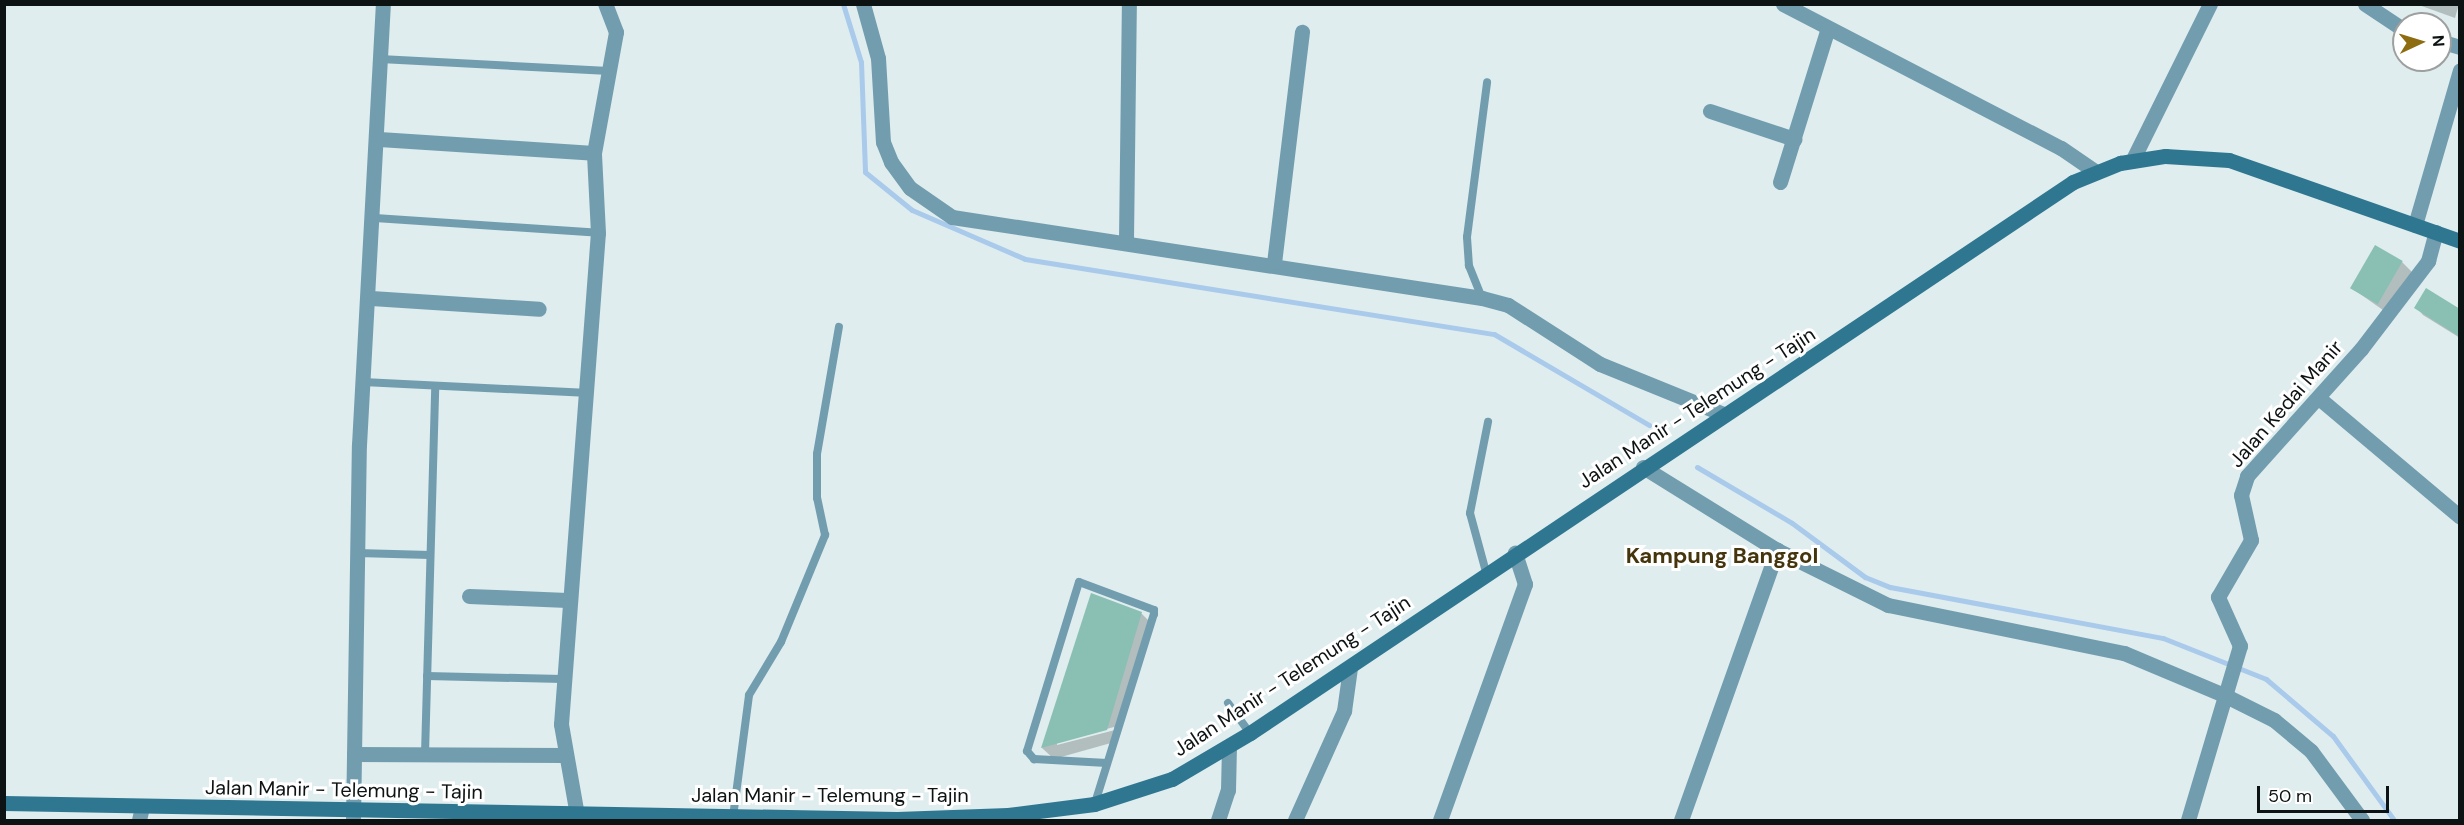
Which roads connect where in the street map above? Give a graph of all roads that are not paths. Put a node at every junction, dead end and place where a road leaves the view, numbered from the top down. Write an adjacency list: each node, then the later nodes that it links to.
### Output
1 (383, 4): 11 (street)
2 (605, 4): 13 (street)
3 (863, 4): 26 (street)
4 (1129, 4): 26 (street)
5 (1784, 4): 9 (street)
6 (2210, 4): 19 (street)
7 (2365, 4): 8 (street)
8 (2384, 12)
9 (1828, 28): 17 (street); 20 (street)
10 (1302, 32): 28 (street)
11 (380, 58): 13 (lane); 16 (street)
12 (2460, 70): 23 (street)
13 (609, 71): 18 (street)
14 (1487, 82): 30 (lane)
15 (1710, 111): 17 (street)
16 (379, 139): 18 (street); 22 (street)
17 (1794, 139): 21 (street)
18 (594, 153): 25 (street)
19 (2132, 161): 20 (main road, Jalan Manir - Telemung - Tajin); 23 (main road, Jalan Manir - Telemung - Tajin)
20 (2096, 172): 37 (main road, Jalan Manir - Telemung - Tajin)
21 (1780, 182)
22 (375, 218): 25 (lane); 29 (street)
23 (2415, 225): 24 (main road, Jalan Manir - Telemung - Tajin)
24 (2436, 232): 27 (main road, Jalan Manir - Telemung - Tajin); 36 (street, Jalan Kedai Manir)
25 (598, 233): 35 (street)
26 (1126, 240): 28 (street)
27 (2460, 241)
28 (1274, 263): 30 (street)
29 (370, 298): 31 (street); 33 (street)
30 (1482, 298): 37 (street)
31 (539, 309)
32 (839, 327): 65 (lane)
33 (363, 382): 34 (lane); 42 (street)
34 (435, 387): 35 (lane); 44 (lane)
35 (584, 393): 47 (street)
36 (2320, 399): 40 (street); 51 (street, Jalan Kedai Manir)
37 (1723, 414): 39 (main road, Jalan Manir - Telemung - Tajin)
38 (1488, 422): 45 (lane)
39 (1643, 467): 41 (street); 43 (main road, Jalan Manir - Telemung - Tajin)
40 (2460, 517)
41 (1777, 550): 51 (street); 70 (street)
42 (357, 553): 44 (lane); 55 (street)
43 (1515, 553): 45 (main road, Jalan Manir - Telemung - Tajin); 69 (street)
44 (430, 555): 49 (lane)
45 (1486, 573): 48 (main road, Jalan Manir - Telemung - Tajin)
46 (469, 596): 47 (street)
47 (567, 600): 50 (street)
48 (1350, 668): 53 (main road, Jalan Manir - Telemung - Tajin); 68 (street)
49 (427, 676): 50 (lane); 56 (lane)
50 (563, 679): 57 (street)
51 (2225, 692): 71 (street); 72 (street)
52 (1227, 703): 53 (lane)
53 (1250, 733): 54 (main road, Jalan Manir - Telemung - Tajin)
54 (1229, 746): 60 (main road, Jalan Manir - Telemung - Tajin); 67 (street)
55 (354, 754): 56 (street); 63 (street)
56 (425, 754): 57 (street)
57 (565, 755): 62 (street)
58 (1107, 763): 58 (lane); 60 (lane)
59 (4, 803): 61 (main road, Jalan Manir - Telemung - Tajin)
60 (1094, 804): 65 (main road, Jalan Manir - Telemung - Tajin)
61 (140, 814): 63 (main road, Jalan Manir - Telemung - Tajin)
62 (577, 815): 64 (main road, Jalan Manir - Telemung - Tajin); 66 (main road, Jalan Manir - Telemung - Tajin)
63 (353, 816): 64 (main road, Jalan Manir - Telemung - Tajin)
64 (492, 817)
65 (733, 817): 66 (main road, Jalan Manir - Telemung - Tajin)
66 (651, 818)
67 (1218, 820)
68 (1295, 820)
69 (1440, 820)
70 (1681, 820)
71 (2188, 820)
72 (2362, 820)

